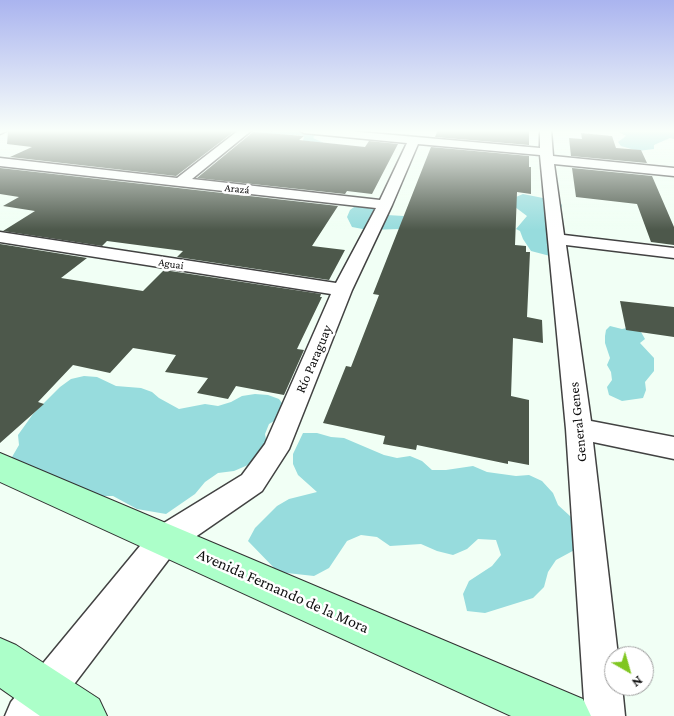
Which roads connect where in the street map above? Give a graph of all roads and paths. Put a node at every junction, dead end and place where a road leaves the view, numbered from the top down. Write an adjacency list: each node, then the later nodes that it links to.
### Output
1 (13, 163): 7 (street, Arazá)
2 (204, 163): 7 (street)
3 (404, 163): 8 (street, Río Paraguay)
4 (548, 163): 10 (street, General Genes)
5 (630, 163): 6 (street)
6 (674, 172)
7 (180, 182): 8 (street, Arazá)
8 (385, 205): 12 (street, Río Paraguay)
9 (0, 238): 12 (street, Aguai)
10 (557, 239): 11 (street); 13 (street, General Genes)
11 (674, 253)
12 (342, 290): 16 (street, Río Paraguay)
13 (579, 429): 14 (street); 21 (street, General Genes)
14 (674, 448)
15 (0, 466): 16 (main road, Avenida Fernando de la Mora)
16 (166, 539): 18 (street, Río Paraguay); 20 (main road, Avenida Fernando de la Mora)
17 (0, 661): 18 (main road)
18 (34, 704): 19 (main road)
19 (82, 716)
20 (566, 716)
21 (605, 716)

